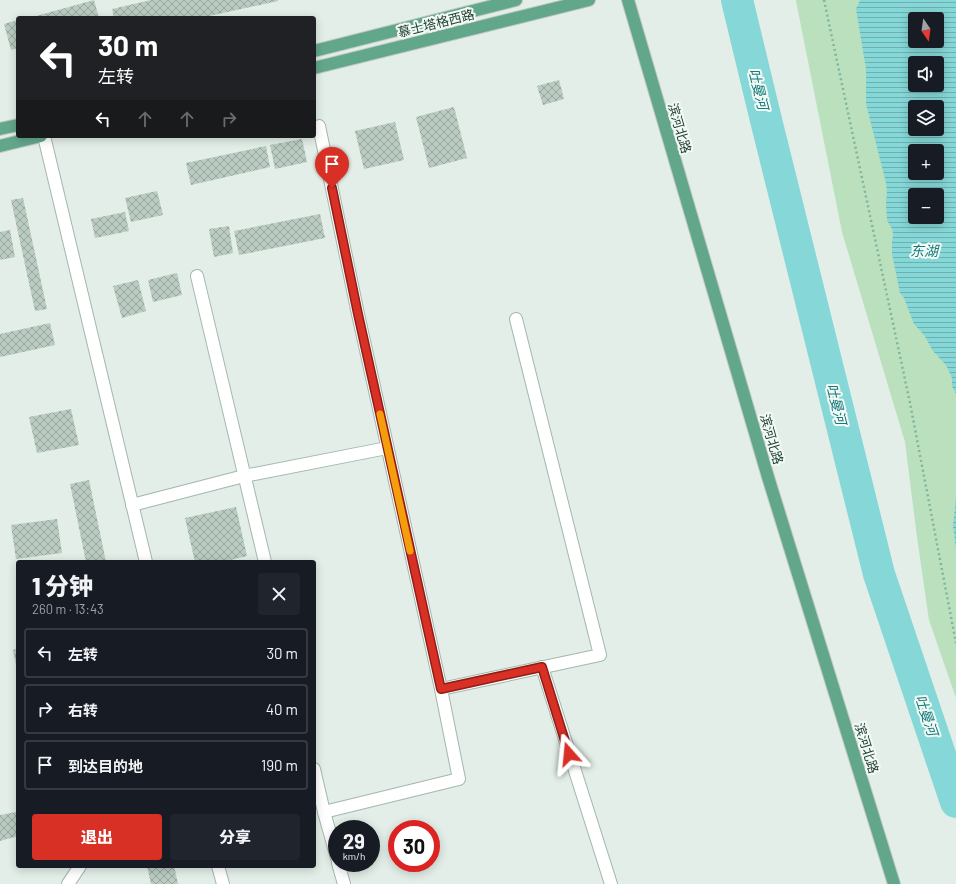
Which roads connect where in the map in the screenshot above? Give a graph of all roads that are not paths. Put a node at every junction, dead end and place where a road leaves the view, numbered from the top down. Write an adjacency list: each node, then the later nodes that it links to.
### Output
1 (516, 0): 4 (main road, 慕士塔格西路)
2 (589, 0): 5 (main road, 慕士塔格西路)
3 (628, 0): 31 (main road, 滨河北路)
4 (316, 50)
5 (316, 67)
6 (16, 125): 8 (main road)
7 (319, 126): 14 (street)
8 (0, 129)
9 (33, 138): 11 (main road)
10 (44, 138): 16 (street)
11 (0, 146)
12 (197, 276): 15 (street)
13 (516, 319): 19 (street)
14 (388, 448): 15 (street); 20 (street)
15 (244, 476): 16 (street); 18 (street)
16 (132, 505): 17 (street)
17 (146, 560)
18 (265, 560)
19 (542, 667): 20 (street); 30 (street)
20 (441, 689): 22 (street)
21 (316, 777): 22 (street)
22 (324, 812): 23 (street)
23 (328, 826)
24 (79, 868): 27 (street)
25 (219, 868): 28 (street)
26 (341, 872): 29 (street)
27 (68, 884)
28 (223, 884)
29 (344, 884)
30 (611, 884)
31 (894, 884)

